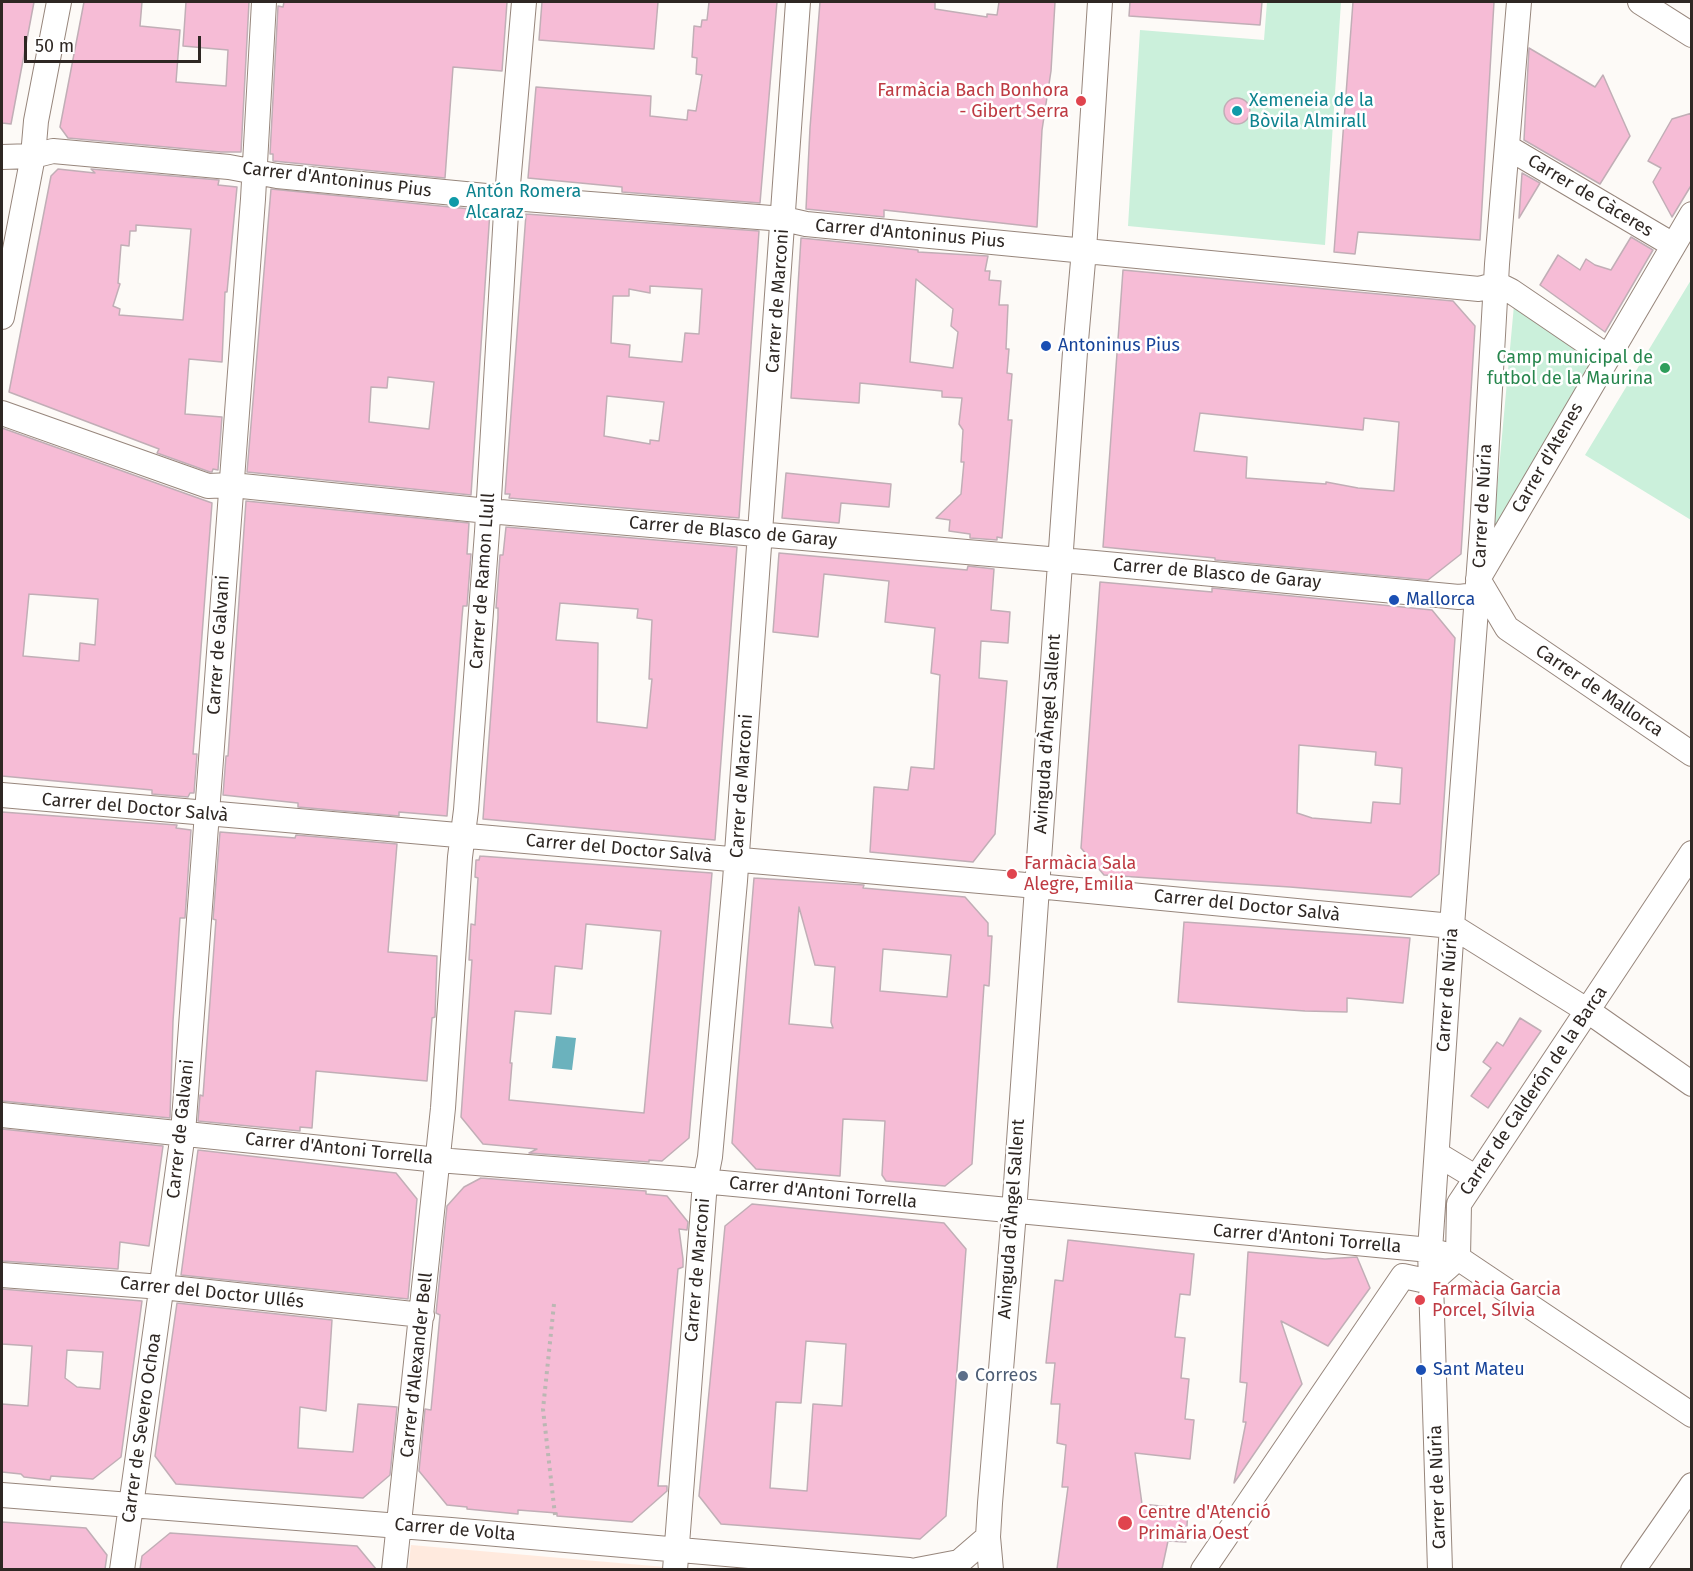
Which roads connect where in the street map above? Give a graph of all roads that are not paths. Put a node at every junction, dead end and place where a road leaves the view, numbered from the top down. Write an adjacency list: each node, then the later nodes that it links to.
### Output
1 (59, 2): 10 (street)
2 (264, 2): 12 (street, Carrer de Galvani)
3 (524, 2): 13 (street, Carrer de Ramon Llull)
4 (798, 2): 15 (street, Carrer de Marconi)
5 (1100, 2): 18 (street, Avinguda d'Àngel Sallent)
6 (1519, 2): 9 (street, Carrer de Núria)
7 (1640, 2): 8 (street)
8 (1692, 35)
9 (1507, 147): 17 (street, Carrer de Càceres); 19 (street, Carrer de Núria)
10 (33, 156): 11 (street, Carrer d'Antoninus Pius); 12 (street, Carrer d'Antoninus Pius); 16 (street)
11 (2, 157)
12 (254, 172): 13 (street, Carrer d'Antoninus Pius); 23 (street, Carrer de Galvani)
13 (507, 196): 15 (street, Carrer d'Antoninus Pius); 24 (street, Carrer de Ramon Llull)
14 (1692, 214): 17 (street, Carrer d'Atenes)
15 (784, 219): 18 (street, Carrer d'Antoninus Pius); 25 (street, Carrer de Marconi)
16 (10, 227): 20 (street)
17 (1673, 245): 21 (street, Carrer d'Atenes)
18 (1084, 250): 19 (street, Carrer d'Antoninus Pius); 26 (street, Avinguda d'Àngel Sallent)
19 (1497, 284): 21 (street); 27 (street, Carrer de Núria)
20 (2, 317)
21 (1608, 357): 27 (street, Carrer d'Atenes)
22 (2, 413): 23 (street, Carrer de Blasco de Garay)
23 (232, 484): 24 (street, Carrer de Blasco de Garay); 32 (street, Carrer de Galvani)
24 (488, 511): 25 (street, Carrer de Blasco de Garay); 33 (street, Carrer de Ramon Llull)
25 (759, 535): 26 (street, Carrer de Blasco de Garay); 35 (street, Carrer de Marconi)
26 (1060, 561): 27 (street, Carrer de Blasco de Garay); 36 (street, Avinguda d'Àngel Sallent)
27 (1477, 587): 28 (street, Carrer de Mallorca); 29 (street, Carrer de Núria)
28 (1507, 628): 29 (street); 30 (street, Carrer de Mallorca)
29 (1474, 645): 37 (street, Carrer de Núria)
30 (1692, 754)
31 (2, 795): 32 (street, Carrer del Doctor Salvà)
32 (206, 814): 33 (street, Carrer del Doctor Salvà); 41 (street, Carrer de Galvani)
33 (462, 835): 35 (street, Carrer del Doctor Salvà); 43 (street, Carrer de Ramon Llull)
34 (1692, 853): 38 (street, Carrer de Calderón de la Barca)
35 (736, 861): 36 (street, Carrer del Doctor Salvà); 45 (street, Carrer de Marconi)
36 (1037, 886): 37 (street, Carrer del Doctor Salvà); 46 (street, Avinguda d'Àngel Sallent)
37 (1452, 926): 38 (street); 42 (street, Carrer de Núria)
38 (1588, 1011): 39 (street); 44 (street, Carrer de Calderón de la Barca)
39 (1692, 1084)
40 (2, 1115): 41 (street, Carrer d'Antoni Torrella)
41 (183, 1133): 43 (street, Carrer d'Antoni Torrella); 51 (street, Carrer de Galvani)
42 (1437, 1154): 44 (street); 47 (street, Carrer de Núria)
43 (438, 1160): 45 (street, Carrer d'Antoni Torrella); 52 (street, Carrer d'Alexander Bell)
44 (1475, 1177): 48 (street, Carrer de Calderón de la Barca)
45 (705, 1182): 46 (street, Carrer d'Antoni Torrella); 59 (street, Carrer de Marconi)
46 (1014, 1212): 47 (street, Carrer d'Antoni Torrella); 58 (street, Avinguda d'Àngel Sallent)
47 (1430, 1250): 48 (street, Carrer d'Antoni Torrella); 50 (street, Carrer de Núria)
48 (1458, 1258): 50 (street); 53 (street, Carrer d'Antoni Torrella)
49 (2, 1275): 51 (street, Carrer del Doctor Ullés)
50 (1431, 1282): 65 (street); 66 (street, Carrer de Núria)
51 (162, 1287): 52 (street, Carrer del Doctor Ullés); 56 (street, Carrer de Severo Ochoa)
52 (422, 1315): 57 (street, Carrer d'Alexander Bell)
53 (1692, 1415)
54 (1692, 1485): 67 (street)
55 (2, 1495): 56 (street, Carrer de Volta)
56 (130, 1506): 57 (street, Carrer de Volta); 60 (street, Carrer de Severo Ochoa)
57 (399, 1526): 59 (street, Carrer de Volta); 61 (street, Carrer d'Alexander Bell)
58 (988, 1537): 63 (street); 64 (street, Avinguda d'Àngel Sallent)
59 (676, 1559): 62 (street, Carrer de Volta)
60 (122, 1569)
61 (394, 1569)
62 (909, 1569)
63 (917, 1569)
64 (991, 1569)
65 (1203, 1569)
66 (1440, 1569)
67 (1633, 1569)

